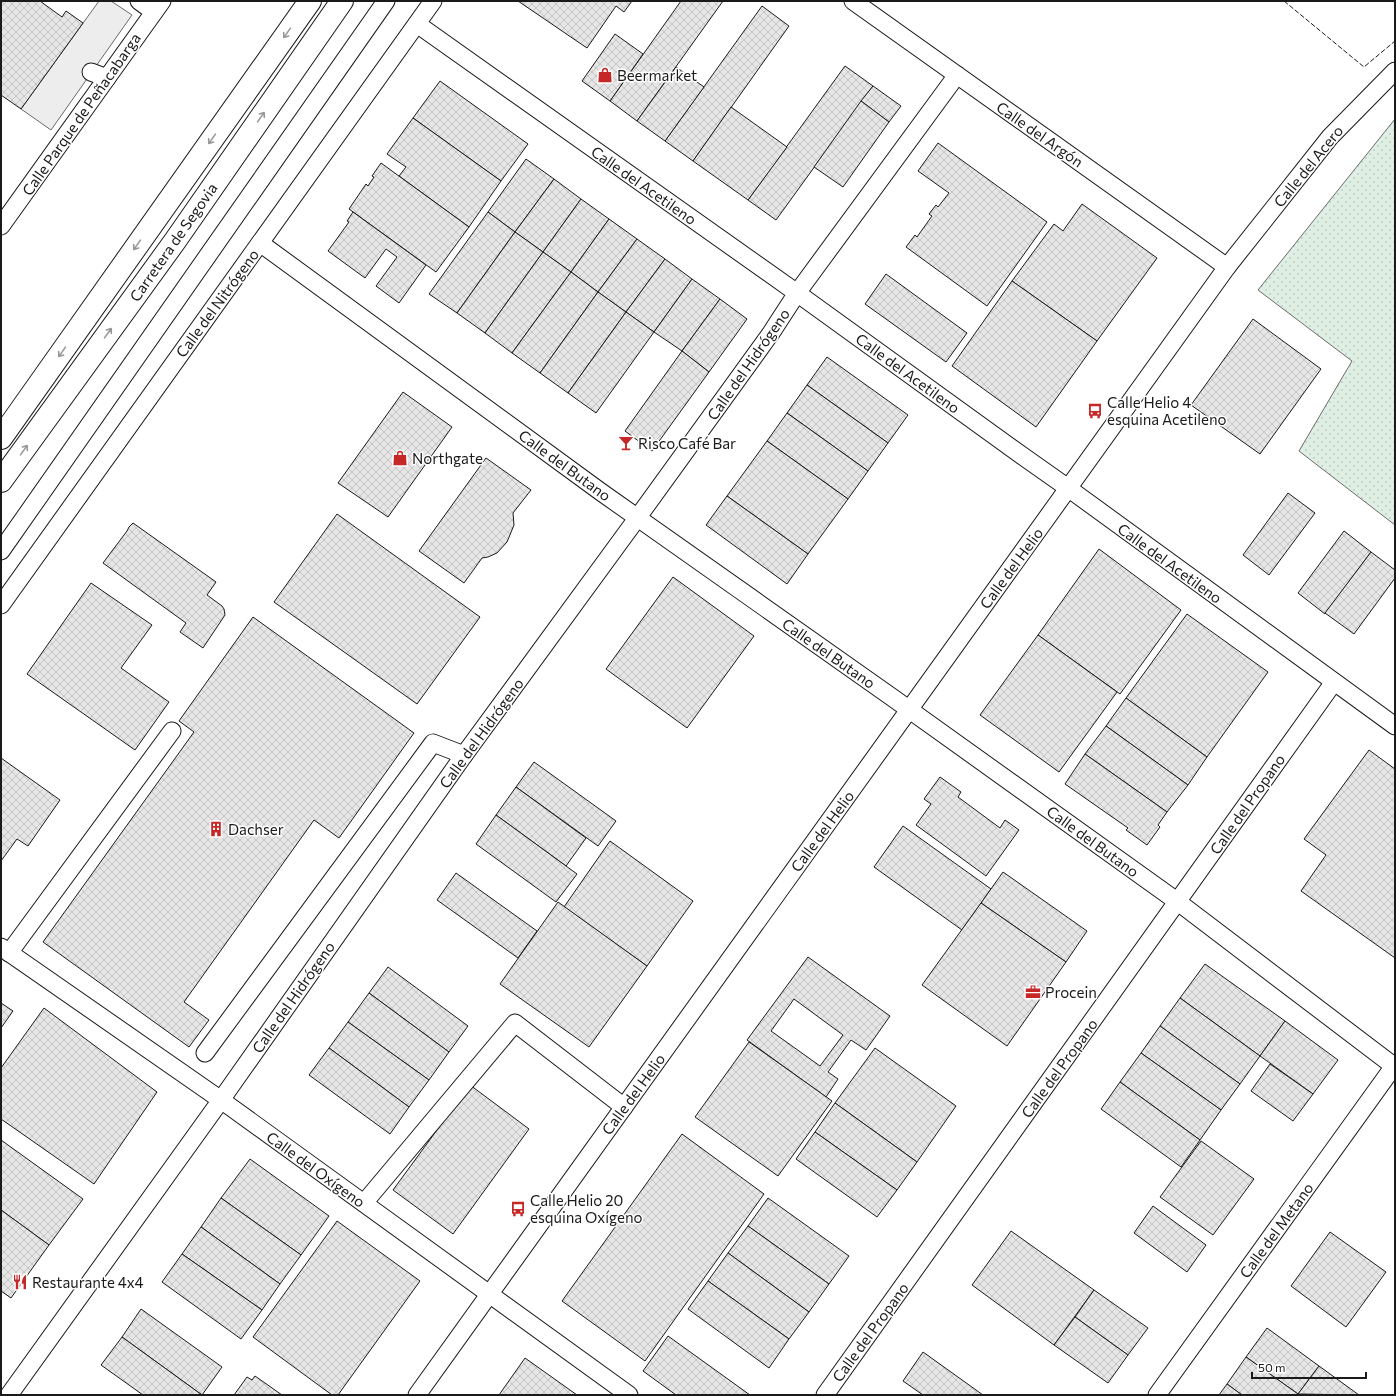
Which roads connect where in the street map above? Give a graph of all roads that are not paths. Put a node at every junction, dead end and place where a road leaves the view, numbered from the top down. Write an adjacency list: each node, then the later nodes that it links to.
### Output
1 (139, 1): 7 (street)
2 (310, 1): 15 (highway, Carretera de Segovia, one-way to 15)
3 (342, 1): 16 (highway, Carretera de Segovia, one-way to 3)
4 (386, 1): 19 (street)
5 (433, 1): 8 (street, Calle del Nitrógeno)
6 (853, 1): 10 (street, Calle del Argón)
7 (158, 6): 11 (street, Calle Parque de Peñacabarga)
8 (417, 24): 12 (street, Calle del Nitrógeno); 14 (street, Calle del Acetileno)
9 (1395, 70): 13 (street, Calle del Acero)
10 (957, 75): 13 (street, Calle del Argón); 14 (street, Calle del Hidrógeno)
11 (1, 226)
12 (260, 243): 18 (street, Calle del Butano); 20 (street, Calle del Nitrógeno)
13 (1227, 267): 17 (street, Calle del Helio)
14 (797, 293): 17 (street, Calle del Acetileno); 18 (street, Calle del Hidrógeno)
15 (1, 438)
16 (1, 482)
17 (1068, 488): 21 (street, Calle del Acetileno); 22 (street, Calle del Helio)
18 (638, 517): 22 (street, Calle del Butano); 25 (street, Calle del Hidrógeno)
19 (1, 551)
20 (1, 605)
21 (1334, 682): 23 (street, Calle del Acetileno); 26 (street, Calle del Propano)
22 (909, 710): 26 (street, Calle del Butano); 31 (street, Calle del Helio)
23 (1395, 726)
24 (172, 731): 27 (street)
25 (464, 755): 28 (street); 30 (street, Calle del Hidrógeno)
26 (1178, 902): 29 (street, Calle del Butano); 37 (street, Calle del Propano)
27 (5, 950): 30 (street, Calle del Oxígeno)
28 (204, 1053)
29 (1394, 1066): 38 (street, Calle del Metano)
30 (221, 1100): 32 (street, Calle del Oxígeno); 34 (street, Calle del Hidrógeno)
31 (624, 1107): 32 (street); 33 (street, Calle del Helio)
32 (364, 1204): 33 (street, Calle del Oxígeno)
33 (490, 1294): 35 (street, Calle del Helio); 36 (street, Calle del Oxígeno)
34 (9, 1395)
35 (417, 1395)
36 (629, 1395)
37 (825, 1395)
38 (1157, 1395)

